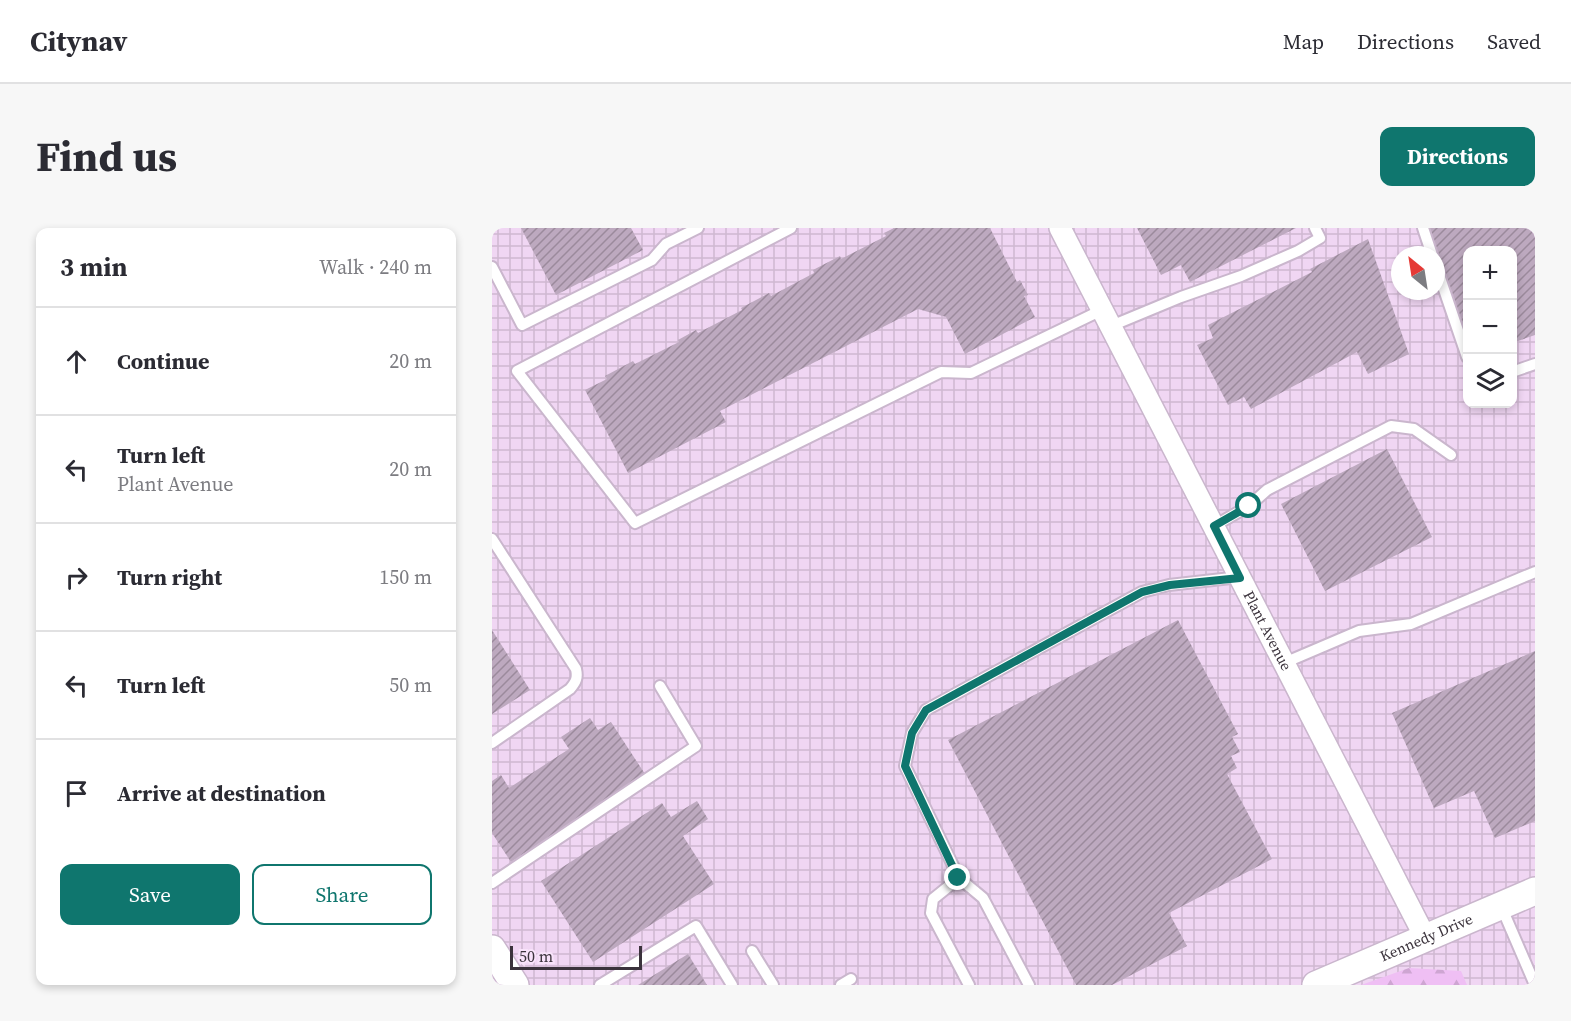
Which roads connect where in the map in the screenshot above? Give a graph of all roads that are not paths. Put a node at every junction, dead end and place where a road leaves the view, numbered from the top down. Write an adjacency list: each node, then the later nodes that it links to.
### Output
1 (698, 228): 7 (lane)
2 (791, 228): 9 (lane)
3 (1060, 228): 9 (street, Plant Avenue)
4 (1316, 228): 9 (lane)
5 (1423, 228): 6 (lane)
6 (1429, 246)
7 (492, 267)
8 (1445, 292): 10 (lane)
9 (1106, 318): 14 (street, Plant Avenue)
10 (1466, 354)
11 (1535, 364): 12 (lane)
12 (1517, 370)
13 (1451, 455): 14 (lane)
14 (1214, 526): 17 (street, Plant Avenue)
15 (492, 539): 20 (lane)
16 (1535, 573): 18 (lane)
17 (1240, 578): 18 (street, Plant Avenue); 21 (lane)
18 (1284, 663): 25 (street, Plant Avenue)
19 (660, 686): 22 (lane)
20 (492, 743)
21 (958, 878): 32 (lane); 33 (lane)
22 (492, 883)
23 (1535, 891): 24 (street, Kennedy Drive)
24 (1501, 906): 25 (street, Kennedy Drive); 35 (lane)
25 (1425, 937): 34 (street, Kennedy Drive)
26 (492, 949): 28 (street)
27 (752, 951): 31 (lane)
28 (515, 985)
29 (600, 985): 30 (lane)
30 (732, 985)
31 (773, 985)
32 (969, 985)
33 (1029, 985)
34 (1316, 985)
35 (1535, 985)

